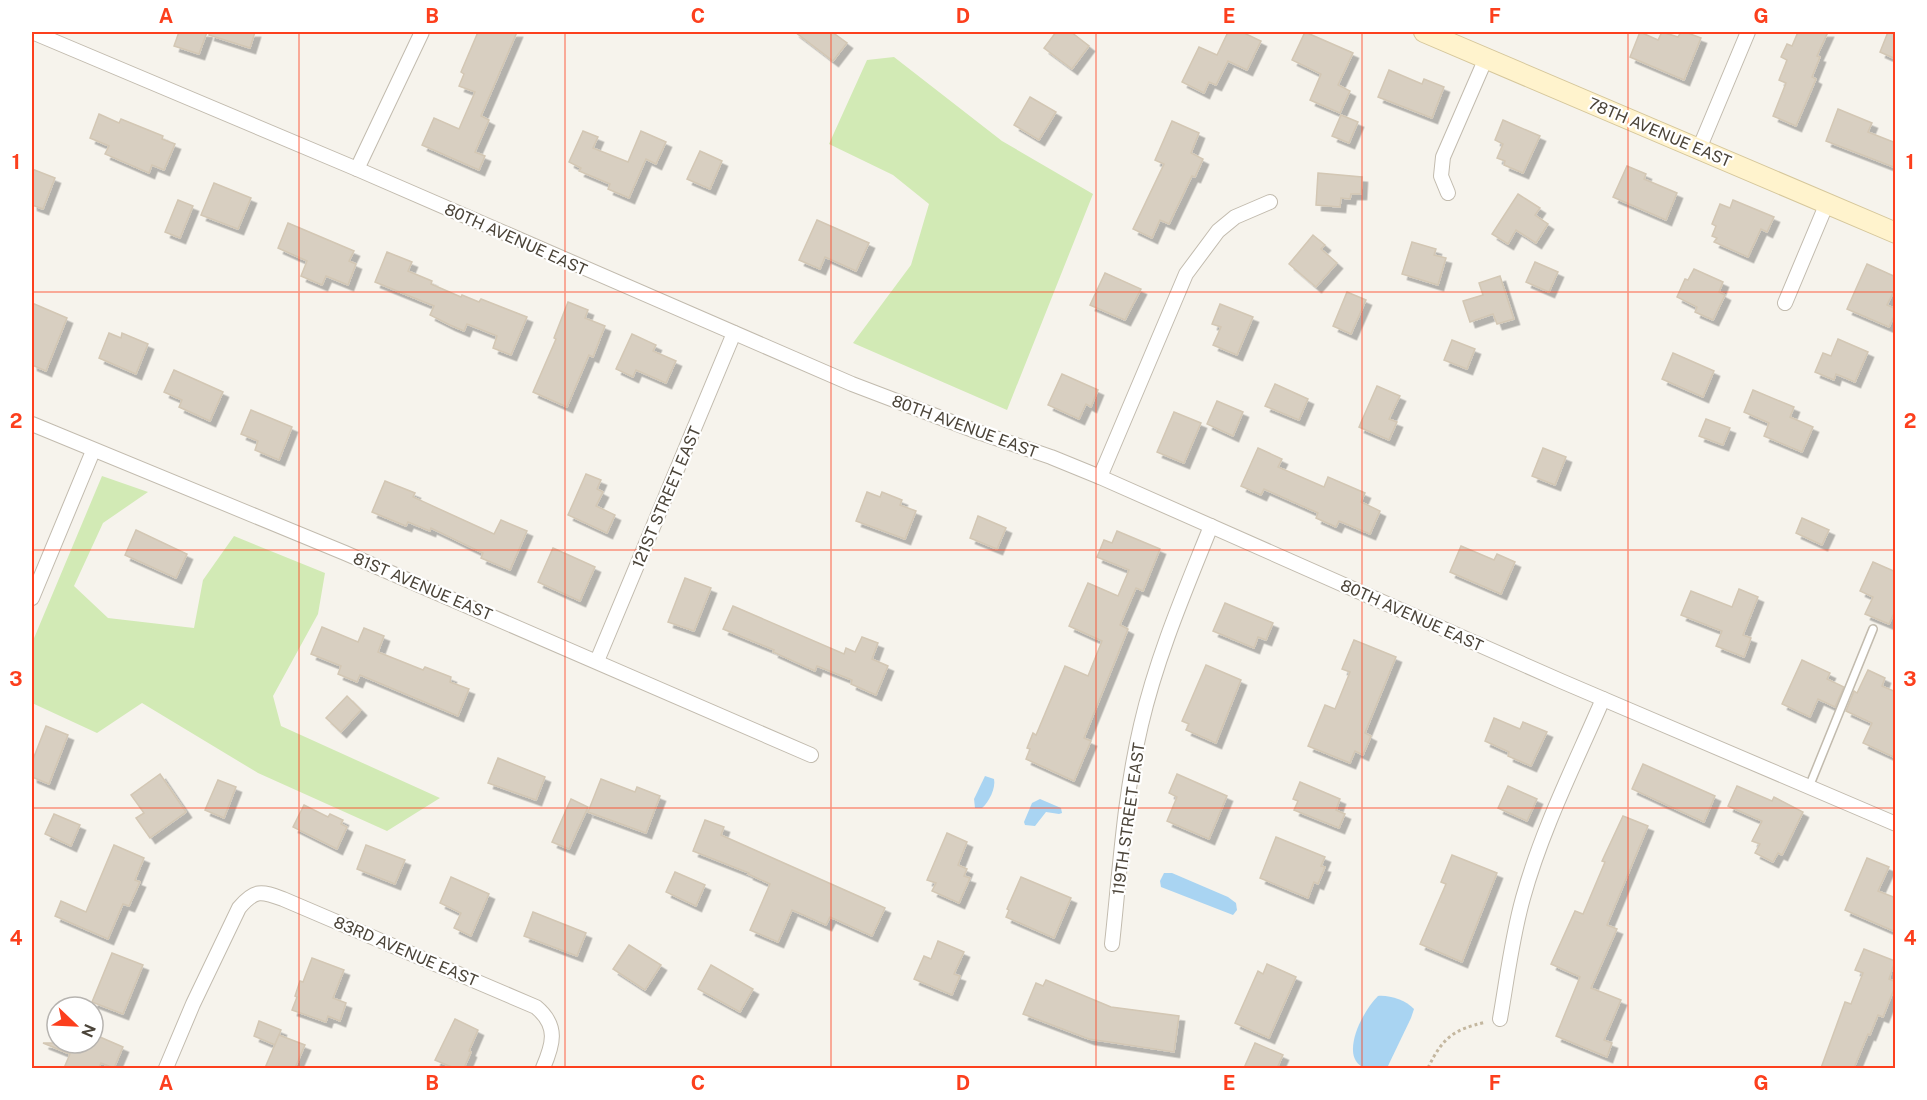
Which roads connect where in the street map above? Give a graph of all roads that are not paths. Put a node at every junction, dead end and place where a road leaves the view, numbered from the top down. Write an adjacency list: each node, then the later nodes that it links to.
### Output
1 (32, 32): 7 (street, 80TH AVENUE EAST)
2 (422, 32): 7 (street)
3 (1424, 32): 5 (street, 78TH AVENUE EAST)
4 (1748, 32): 6 (street)
5 (1486, 58): 6 (street, 78TH AVENUE EAST); 8 (street)
6 (1699, 149): 10 (street, 78TH AVENUE EAST)
7 (357, 169): 13 (street, 80TH AVENUE EAST)
8 (1448, 193)
9 (1270, 202): 16 (street)
10 (1827, 203): 11 (street, 78TH AVENUE EAST); 12 (street)
11 (1896, 233)
12 (1785, 303)
13 (734, 333): 16 (street, 80TH AVENUE EAST); 20 (street, 121ST STREET EAST)
14 (32, 424): 15 (street, 81ST AVENUE EAST)
15 (93, 451): 18 (street); 20 (street, 81ST AVENUE EAST)
16 (1100, 477): 17 (street, 80TH AVENUE EAST)
17 (1211, 526): 21 (street, 80TH AVENUE EAST); 25 (street, 119TH STREET EAST)
18 (32, 598)
19 (1873, 629): 23 (lane)
20 (597, 662): 22 (street, 81ST AVENUE EAST)
21 (1603, 699): 23 (street, 80TH AVENUE EAST); 26 (street)
22 (811, 755)
23 (1809, 787): 24 (street, 80TH AVENUE EAST)
24 (1896, 824)
25 (1112, 944)
26 (1500, 1019)
27 (166, 1068): 28 (street, 83RD AVENUE EAST)
28 (543, 1068)

